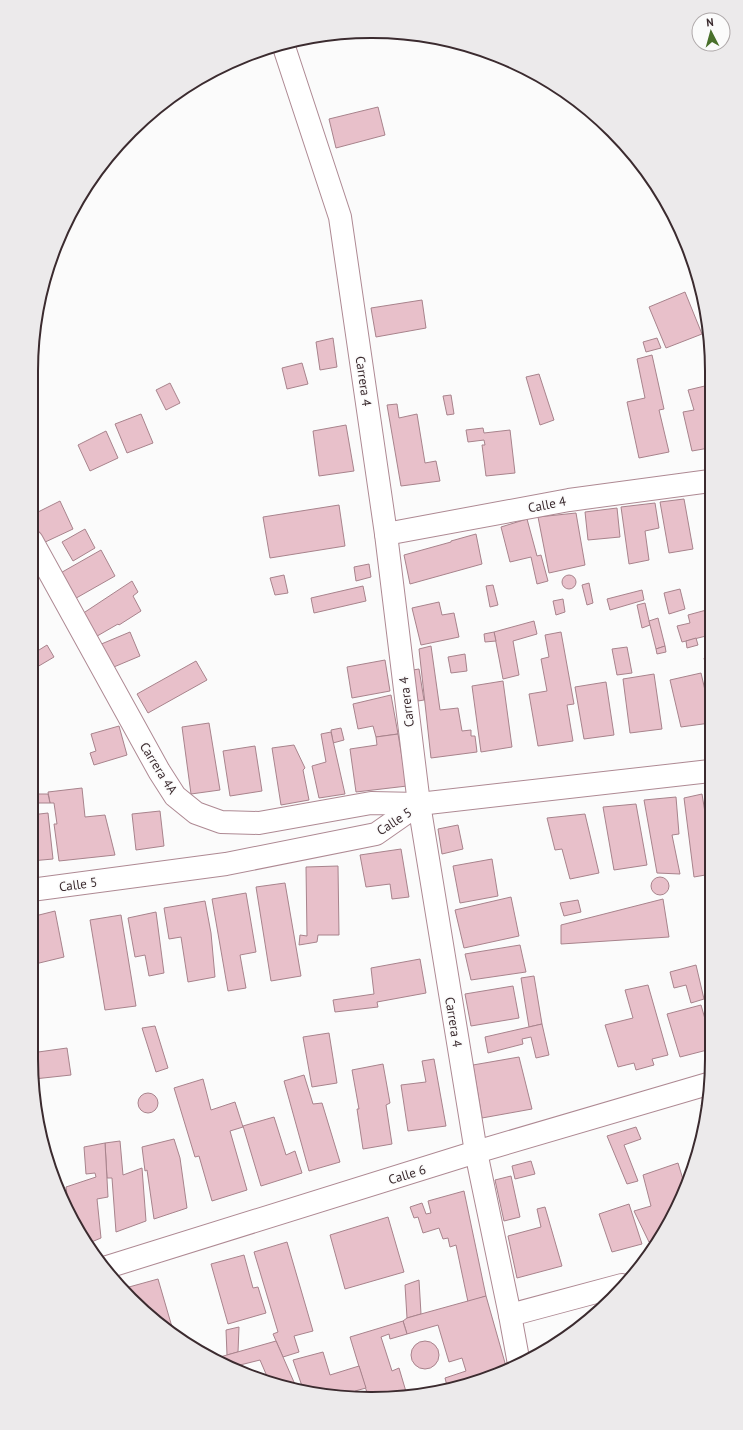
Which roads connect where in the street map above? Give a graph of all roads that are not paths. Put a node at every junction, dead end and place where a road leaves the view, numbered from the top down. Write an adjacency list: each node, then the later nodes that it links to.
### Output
1 (286, 49): 3 (street, Carrera 4)
2 (705, 482): 3 (street, Calle 4)
3 (386, 534): 6 (street, Carrera 4)
4 (38, 552): 6 (street, Carrera 4A)
5 (705, 772): 6 (street, Calle 5)
6 (419, 804): 7 (street, Calle 5); 9 (street, Carrera 4)
7 (38, 889)
8 (704, 1085): 9 (street, Calle 6)
9 (476, 1152): 10 (street, Calle 6); 12 (street, Carrera 4)
10 (110, 1266)
11 (612, 1289): 12 (street)
12 (510, 1315): 13 (street, Carrera 4)
13 (518, 1358)

